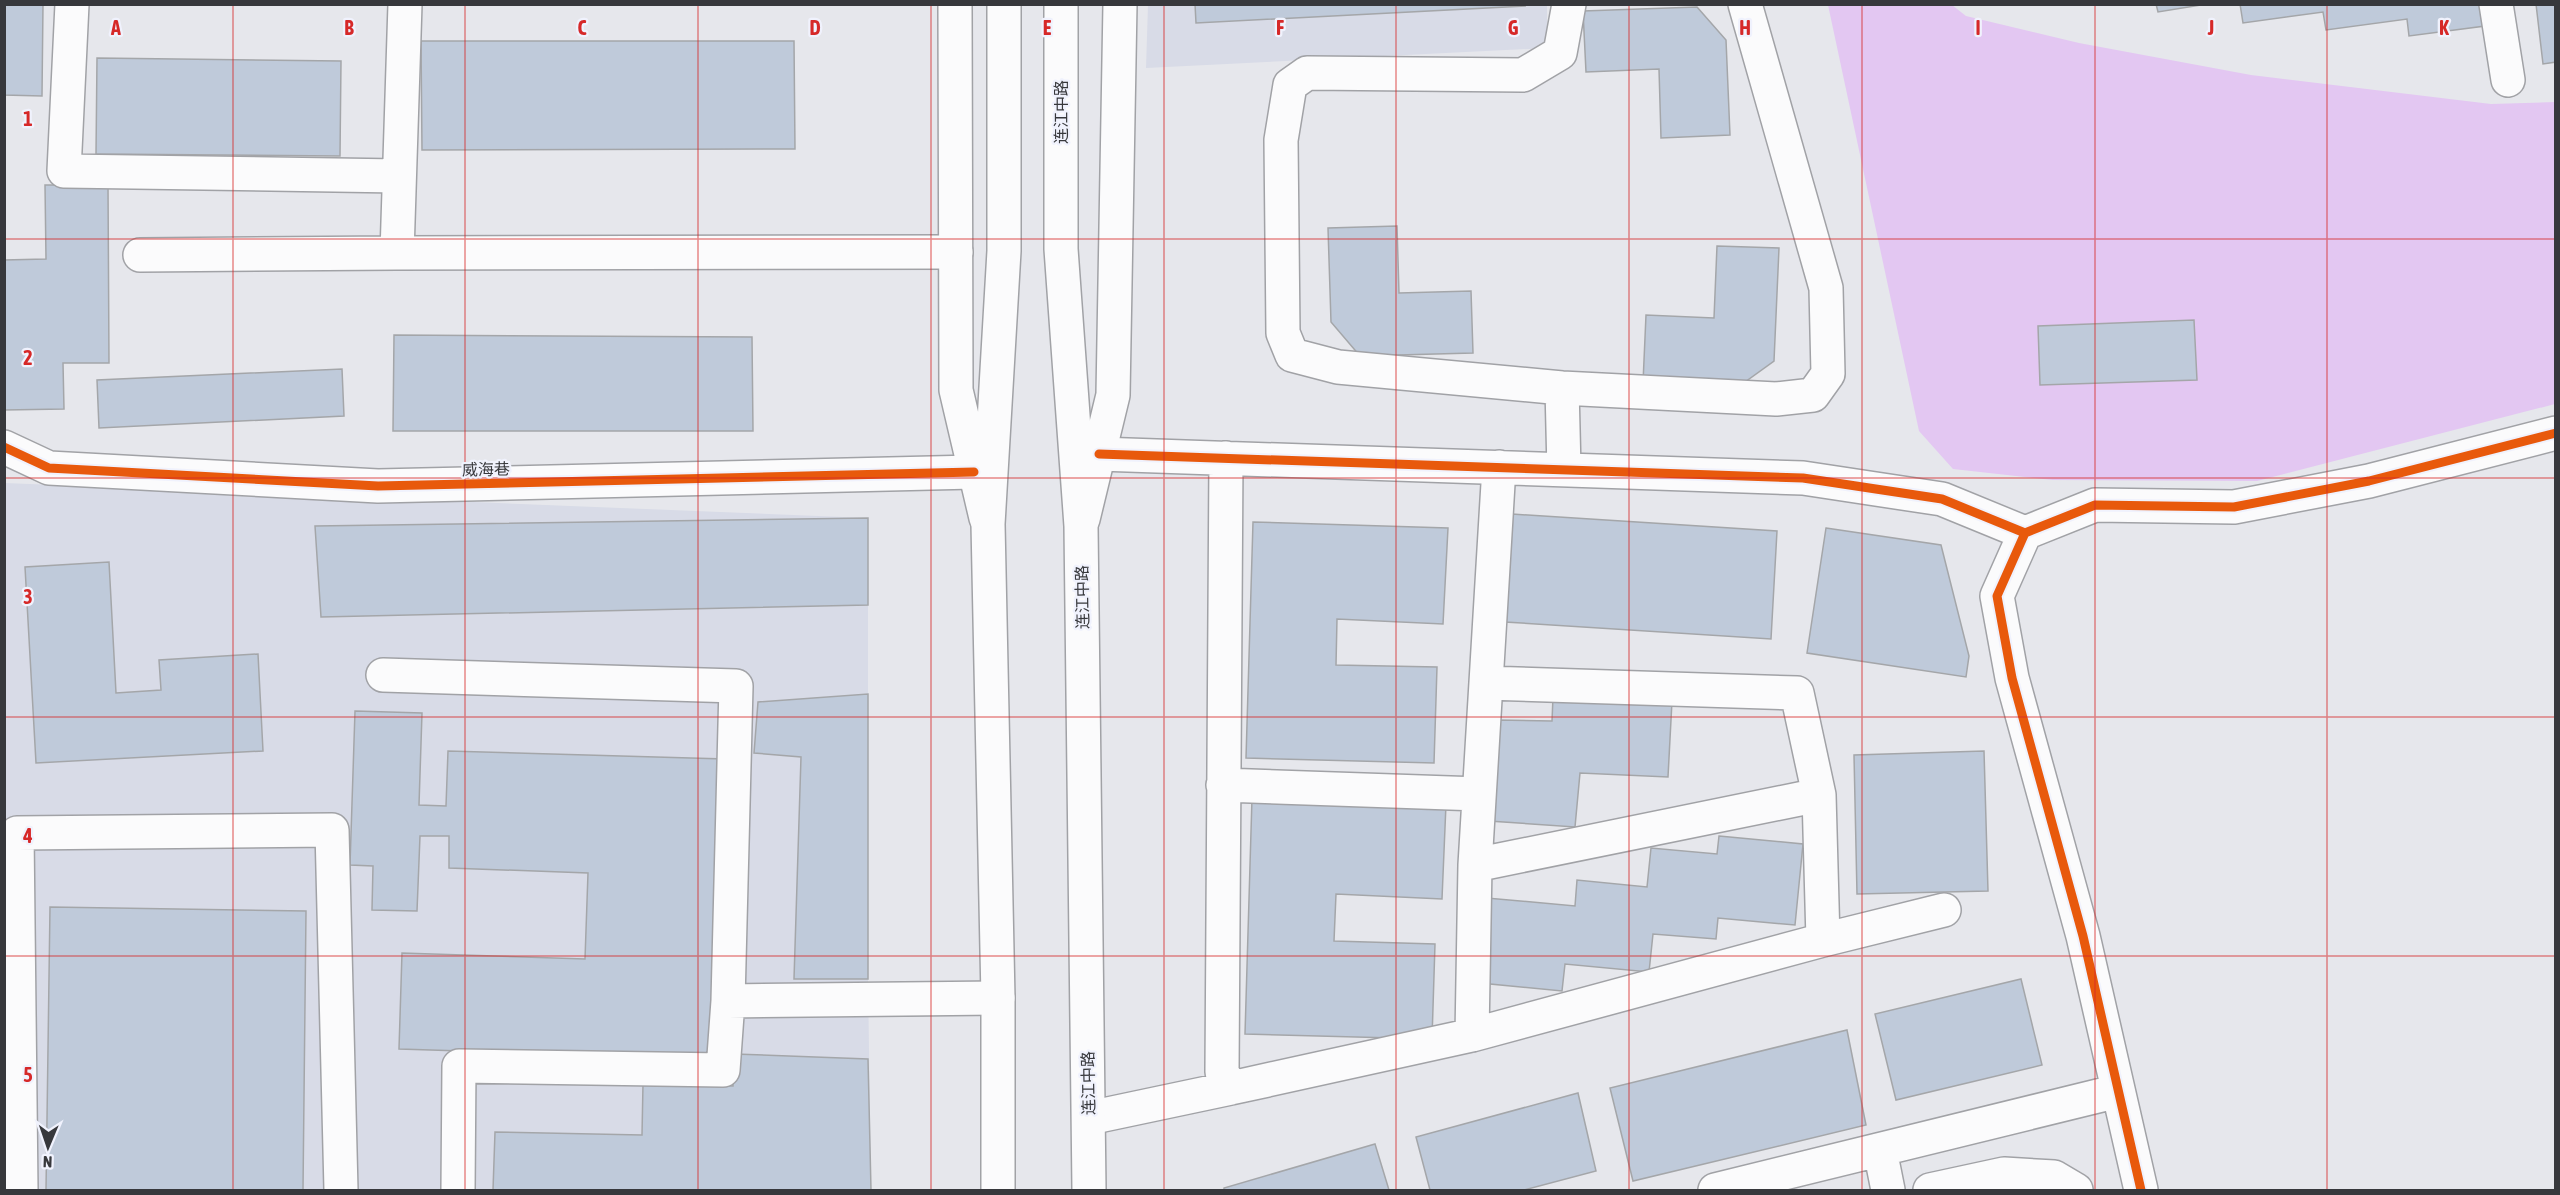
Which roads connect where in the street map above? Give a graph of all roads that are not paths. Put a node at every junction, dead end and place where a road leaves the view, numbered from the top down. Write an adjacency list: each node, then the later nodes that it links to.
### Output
1 (72, 4): 11 (main road)
2 (405, 4): 11 (main road)
3 (955, 4): 12 (main road)
4 (1004, 4): 23 (main road)
5 (1061, 4): 24 (main road, 连江中路)
6 (1120, 4): 18 (main road)
7 (1569, 4): 15 (main road)
8 (1745, 4): 15 (main road)
9 (2496, 4): 10 (main road)
10 (2508, 80)
11 (399, 176): 13 (main road)
12 (956, 252): 13 (main road); 22 (main road)
13 (397, 253): 14 (main road)
14 (140, 255)
15 (1562, 388): 21 (main road)
16 (2556, 434): 25 (main road)
17 (4, 447): 22 (main road, 威海巷)
18 (1099, 453): 19 (main road); 24 (main road)
19 (1226, 458): 20 (main road); 28 (main road)
20 (1499, 467): 21 (main road); 27 (main road)
21 (1564, 470): 25 (main road)
22 (974, 472): 23 (main road)
23 (988, 524): 34 (main road)
24 (1081, 526): 39 (main road, 连江中路)
25 (2025, 533): 38 (main road)
26 (383, 675): 35 (main road)
27 (1486, 683): 29 (main road); 30 (main road)
28 (1223, 785): 29 (main road); 37 (main road)
29 (1479, 794): 31 (main road)
30 (1819, 795): 31 (main road); 33 (main road)
31 (1475, 865): 36 (main road)
32 (1944, 910): 33 (main road)
33 (1823, 940): 36 (main road)
34 (998, 998): 35 (main road); 44 (main road)
35 (728, 1001): 43 (main road)
36 (1472, 1035): 37 (main road)
37 (1231, 1088): 39 (main road)
38 (2118, 1092): 40 (main road); 50 (main road)
39 (1089, 1118): 45 (main road, 连江中路)
40 (1880, 1150): 46 (main road); 47 (main road)
41 (21, 1191): 42 (main road)
42 (341, 1191)
43 (458, 1191)
44 (998, 1191)
45 (1089, 1191)
46 (1715, 1191)
47 (1888, 1191)
48 (1930, 1191): 49 (main road)
49 (2076, 1191)
50 (2140, 1191)

